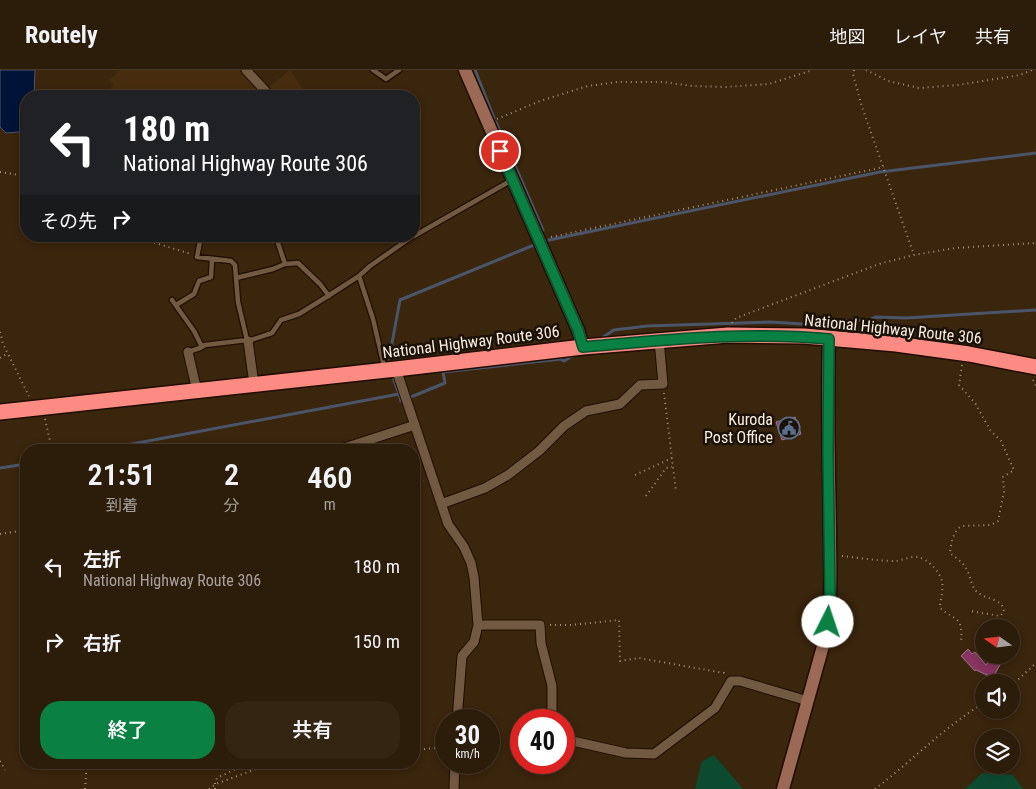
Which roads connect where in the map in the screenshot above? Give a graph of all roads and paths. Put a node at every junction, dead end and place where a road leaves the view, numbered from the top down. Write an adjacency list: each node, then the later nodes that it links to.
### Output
1 (373, 70): 2 (lane)
2 (399, 70)
3 (465, 70): 10 (street)
4 (813, 70): 10 (path)
5 (854, 70): 11 (path)
6 (866, 70): 7 (path)
7 (1032, 70)
8 (249, 71): 9 (street)
9 (265, 90)
10 (488, 122): 14 (street)
11 (884, 168): 16 (path); 22 (path)
12 (0, 172): 13 (path)
13 (20, 175)
14 (513, 179): 15 (lane); 16 (street)
15 (420, 232)
16 (539, 240): 37 (street)
17 (152, 242): 23 (path)
18 (200, 242): 23 (lane)
19 (278, 242): 25 (lane)
20 (405, 242): 26 (lane)
21 (1036, 243): 22 (path)
22 (914, 255): 31 (path)
23 (198, 256): 24 (lane)
24 (212, 259): 27 (lane); 30 (lane)
25 (285, 264): 27 (lane); 28 (lane)
26 (359, 276): 28 (lane); 43 (lane)
27 (236, 278): 35 (lane)
28 (329, 296): 35 (lane)
29 (172, 300): 30 (lane)
30 (176, 306): 36 (lane)
31 (731, 327)
32 (0, 332): 39 (path)
33 (829, 339): 34 (highway, National Highway Route 306); 40 (highway, National Highway Route 306); 60 (street)
34 (659, 340): 37 (highway, National Highway Route 306); 45 (street)
35 (248, 341): 36 (lane); 44 (street)
36 (202, 347): 38 (lane)
37 (583, 347): 43 (highway, National Highway Route 306)
38 (188, 352): 46 (street)
39 (8, 353): 41 (path); 47 (path)
40 (965, 353): 42 (highway, National Highway Route 306); 61 (path)
41 (0, 358)
42 (1036, 367)
43 (391, 370): 44 (highway, National Highway Route 306); 49 (street)
44 (254, 384): 46 (highway, National Highway Route 306)
45 (663, 384): 52 (path); 57 (street)
46 (197, 390): 47 (highway, National Highway Route 306)
47 (37, 408): 48 (highway, National Highway Route 306); 50 (path)
48 (0, 412)
49 (415, 425): 51 (street); 57 (street)
50 (50, 444)
51 (356, 444)
52 (672, 458): 53 (path); 54 (path)
53 (673, 467): 55 (path); 56 (path)
54 (635, 475)
55 (676, 492)
56 (646, 496)
57 (441, 504): 62 (street)
58 (20, 531): 59 (path)
59 (0, 534)
60 (830, 556): 64 (path); 68 (street)
61 (970, 611)
62 (478, 624): 63 (street); 69 (street)
63 (540, 625): 67 (path); 70 (street)
64 (961, 642)
65 (1036, 663): 66 (path)
66 (1020, 678)
67 (731, 680): 68 (street); 72 (street)
68 (808, 701): 86 (street)
69 (458, 709)
70 (552, 709)
71 (975, 710): 87 (path)
72 (575, 742)
73 (435, 748): 74 (path)
74 (420, 749)
75 (0, 761): 79 (path)
76 (86, 769): 82 (path)
77 (236, 769): 81 (path)
78 (253, 769): 81 (path)
79 (4, 770)
80 (455, 774): 85 (street)
81 (215, 785): 83 (path); 84 (path)
82 (85, 789)
83 (209, 789)
84 (215, 789)
85 (454, 789)
86 (783, 789)
87 (875, 789)

